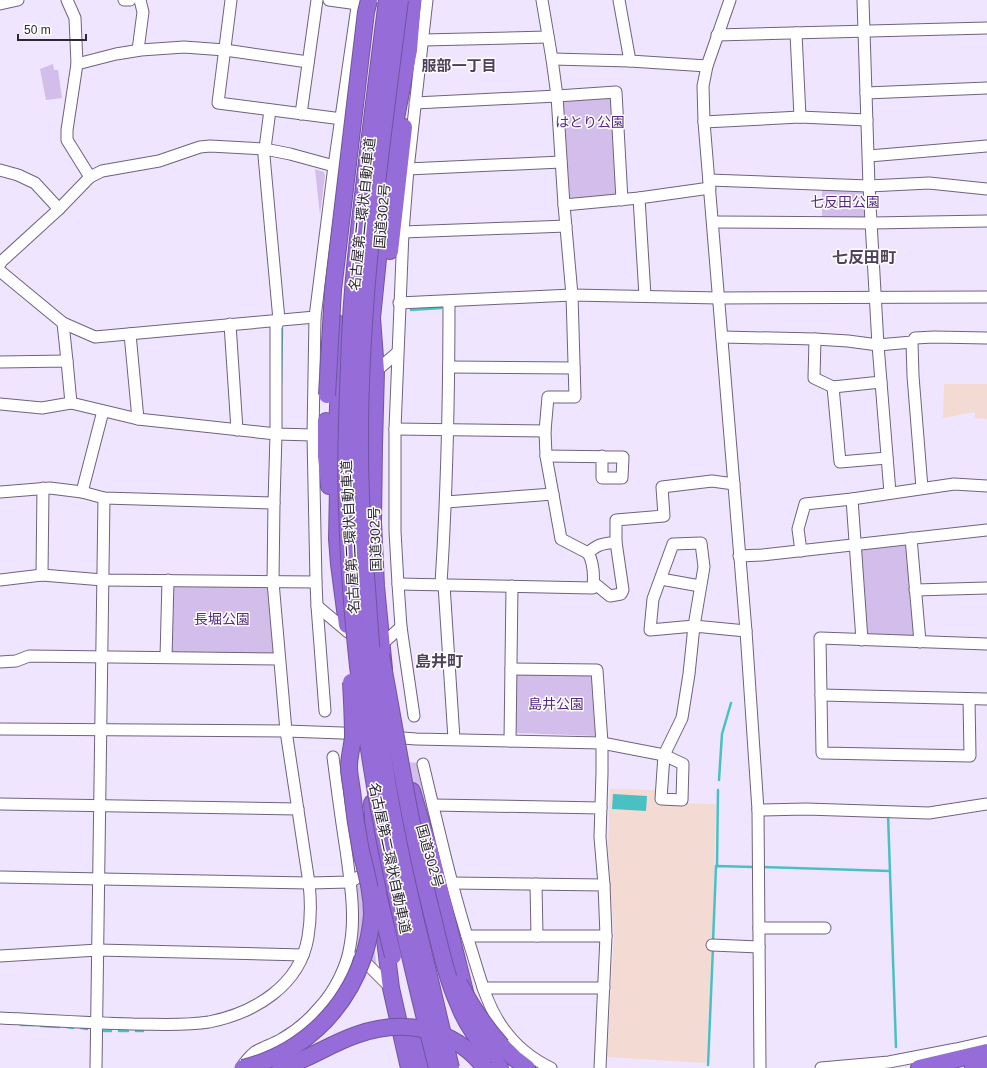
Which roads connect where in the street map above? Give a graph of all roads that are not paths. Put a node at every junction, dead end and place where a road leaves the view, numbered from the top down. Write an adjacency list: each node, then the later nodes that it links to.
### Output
1 (18, 0): 19 (street)
2 (67, 0): 32 (street)
3 (124, 0): 4 (street)
4 (130, 0)
5 (140, 0): 27 (street)
6 (231, 0): 28 (street)
7 (317, 0): 30 (street)
8 (329, 0): 18 (street)
9 (375, 0): 64 (highway)
10 (386, 0): 105 (highway, 名古屋第二環状自動車道, bridge)
11 (400, 0): 129 (highway, 名古屋第二環状自動車道, bridge)
12 (413, 0): 91 (highway, 国道302号)
13 (427, 0): 20 (street)
14 (542, 0): 25 (street)
15 (619, 0): 31 (street)
16 (730, 0): 24 (street)
17 (863, 0): 22 (street)
18 (364, 1): 41 (street); 123 (highway, bridge)
19 (0, 4)
20 (420, 4): 26 (street); 91 (highway)
21 (987, 28): 22 (street)
22 (864, 31): 23 (street); 35 (street)
23 (796, 32): 24 (street); 40 (street)
24 (717, 35): 33 (street)
25 (548, 37): 26 (street); 29 (street)
26 (423, 40): 37 (street)
27 (138, 50): 28 (street); 32 (street)
28 (225, 50): 30 (street); 38 (street)
29 (552, 59): 31 (street); 36 (street)
30 (308, 62): 39 (street)
31 (630, 62): 33 (street)
32 (77, 64): 51 (street)
33 (707, 66): 43 (street)
34 (987, 88): 35 (street)
35 (866, 93): 42 (street)
36 (557, 96): 37 (street); 47 (street); 56 (street)
37 (415, 103): 49 (street)
38 (270, 110): 39 (street); 45 (street)
39 (301, 114): 41 (street)
40 (800, 117): 42 (street); 43 (street)
41 (342, 119): 48 (street)
42 (867, 120): 46 (street)
43 (704, 122): 52 (street)
44 (987, 146): 46 (street)
45 (265, 149): 48 (street); 51 (street); 76 (street)
46 (869, 156): 53 (street)
47 (561, 162): 49 (street); 57 (street)
48 (334, 166): 66 (street)
49 (408, 169): 63 (street)
50 (0, 170): 58 (street)
51 (90, 178): 58 (street)
52 (710, 184): 53 (street); 55 (street); 60 (street)
53 (869, 186): 54 (street); 61 (street)
54 (987, 189)
55 (639, 198): 56 (street); 69 (street)
56 (622, 200): 57 (street)
57 (564, 205): 62 (street)
58 (59, 209): 65 (street)
59 (987, 221): 61 (street)
60 (713, 222): 61 (street); 72 (street)
61 (872, 223): 70 (street)
62 (566, 226): 63 (street); 68 (street)
63 (402, 232): 74 (street)
64 (344, 242): 66 (street); 93 (highway)
65 (0, 264)
66 (322, 264): 75 (street)
67 (0, 271): 77 (street)
68 (572, 295): 69 (street); 73 (street); 90 (street)
69 (645, 296): 72 (street)
70 (876, 297): 71 (street); 72 (street); 84 (street)
71 (987, 297)
72 (719, 298): 80 (street)
73 (449, 302): 74 (street); 89 (street)
74 (399, 303): 85 (street)
75 (315, 317): 76 (street); 88 (street)
76 (279, 320): 78 (street); 103 (street)
77 (63, 323): 79 (street); 86 (street)
78 (230, 324): 79 (street); 100 (street)
79 (130, 334): 98 (street)
80 (722, 337): 82 (street); 109 (street)
81 (987, 338): 83 (street)
82 (815, 339): 84 (street); 94 (street)
83 (912, 342): 84 (street); 112 (street)
84 (878, 345): 92 (street)
85 (397, 353): 91 (street); 99 (street)
86 (67, 361): 87 (street); 95 (street)
87 (0, 362)
88 (314, 364): 93 (street); 104 (street)
89 (449, 366): 90 (street); 101 (street)
90 (574, 368): 102 (street)
91 (376, 372): 152 (highway, 国道302号)
92 (881, 382): 94 (street); 108 (street)
93 (339, 384): 123 (highway)
94 (833, 387): 108 (street)
95 (72, 403): 96 (street); 97 (street)
96 (0, 404)
97 (103, 411): 98 (street); 114 (street)
98 (138, 420): 100 (street)
99 (395, 429): 101 (street); 138 (street)
100 (237, 430): 103 (street)
101 (448, 430): 102 (street); 119 (street)
102 (545, 431): 106 (street)
103 (276, 434): 104 (street); 120 (street)
104 (313, 435): 136 (street)
105 (346, 448): 166 (highway, bridge); 215 (highway, 名古屋第二環状自動車道, bridge)
106 (546, 456): 107 (street); 116 (street)
107 (602, 456)
108 (887, 458): 115 (street)
109 (734, 484): 124 (street); 128 (street)
110 (987, 486): 112 (street)
111 (42, 488): 113 (street); 114 (street); 130 (street)
112 (922, 488): 115 (street)
113 (0, 492)
114 (82, 492): 117 (street)
115 (890, 493): 118 (street)
116 (552, 494): 119 (street); 127 (street)
117 (104, 498): 120 (street); 133 (street)
118 (852, 498): 125 (street); 126 (street)
119 (446, 502): 139 (street)
120 (274, 503): 135 (street)
121 (987, 530): 122 (street)
122 (911, 538): 125 (street); 143 (street)
123 (337, 539): 148 (highway)
124 (616, 542): 127 (street); 137 (street)
125 (855, 545): 126 (street); 149 (street)
126 (801, 550): 128 (street)
127 (588, 553): 137 (street)
128 (739, 556): 147 (street)
129 (365, 565): 190 (highway, bridge); 216 (highway, 名古屋第二環状自動車道, bridge)
130 (42, 576): 132 (street); 133 (street)
131 (661, 579): 141 (street); 141 (street); 145 (street)
132 (0, 580)
133 (104, 580): 134 (street); 153 (street)
134 (168, 580): 135 (street); 154 (street)
135 (273, 582): 136 (street); 155 (street)
136 (316, 582): 144 (street)
137 (594, 583): 140 (street)
138 (398, 584): 139 (street); 146 (street)
139 (443, 585): 140 (street); 168 (street)
140 (512, 586): 157 (street)
141 (700, 586): 145 (street)
142 (987, 588): 143 (street)
143 (915, 590): 150 (street)
144 (316, 606): 148 (street); 161 (street)
145 (694, 626): 147 (street); 170 (street)
146 (401, 627): 152 (street); 162 (street)
147 (746, 631): 179 (street)
148 (348, 632): 166 (highway)
149 (862, 640): 150 (street); 158 (street)
150 (920, 642): 151 (street)
151 (987, 644)
152 (381, 645): 167 (highway, 国道302号)
153 (103, 657): 154 (street); 156 (street); 164 (street)
154 (166, 658): 155 (street)
155 (279, 659): 165 (street)
156 (0, 662)
157 (511, 669): 169 (street); 170 (street)
158 (821, 695): 159 (street); 159 (street)
159 (969, 699): 160 (street)
160 (987, 700)
161 (325, 711)
162 (414, 716)
163 (0, 728): 164 (street)
164 (102, 729): 165 (street); 176 (street)
165 (286, 732): 166 (street); 178 (street)
166 (359, 736): 167 (street); 182 (highway); 211 (highway, bridge); 214 (highway, bridge)
167 (396, 738): 168 (street); 180 (highway, 国道302号)
168 (454, 740): 169 (street)
169 (510, 741): 170 (street)
170 (602, 743): 177 (street)
171 (333, 757): 186 (street)
172 (423, 764): 175 (street)
173 (0, 804): 176 (street)
174 (987, 804): 179 (street)
175 (432, 805): 177 (street); 181 (street)
176 (99, 806): 178 (street); 184 (street)
177 (601, 808): 189 (street)
178 (298, 809): 185 (street)
179 (758, 810): 191 (street)
180 (431, 855): 181 (street); 217 (highway, 国道302号)
181 (446, 864): 187 (street)
182 (376, 867): 186 (street); 202 (highway)
183 (0, 876): 184 (street)
184 (98, 878): 185 (street); 199 (street)
185 (309, 882): 186 (street); 200 (street)
186 (350, 882): 197 (street)
187 (452, 884): 188 (street); 193 (street)
188 (536, 884): 189 (street); 194 (street)
189 (604, 885): 195 (street)
190 (433, 918): 219 (highway, bridge); 220 (highway, bridge)
191 (759, 928): 192 (street); 198 (street)
192 (825, 928)
193 (467, 936): 194 (street); 203 (street)
194 (537, 936): 195 (street)
195 (606, 936): 204 (street)
196 (713, 945): 198 (street)
197 (350, 947): 202 (street); 211 (street)
198 (759, 947): 223 (street)
199 (98, 950): 200 (street); 201 (street); 206 (street)
200 (303, 955): 206 (street)
201 (0, 956)
202 (391, 988): 213 (highway)
203 (483, 988): 204 (street); 221 (street)
204 (604, 988): 222 (street)
205 (0, 1018): 206 (street)
206 (97, 1023): 210 (street)
207 (987, 1042): 225 (street)
208 (987, 1052): 226 (highway)
209 (987, 1064): 227 (highway)
210 (96, 1068)
211 (242, 1068)
212 (281, 1068): 218 (highway, bridge)
213 (409, 1068)
214 (421, 1068)
215 (437, 1068)
216 (451, 1068)
217 (482, 1068)
218 (485, 1068)
219 (500, 1068)
220 (527, 1068)
221 (551, 1068)
222 (600, 1068)
223 (760, 1068)
224 (821, 1068): 225 (street)
225 (836, 1068)
226 (919, 1068)
227 (973, 1068)

